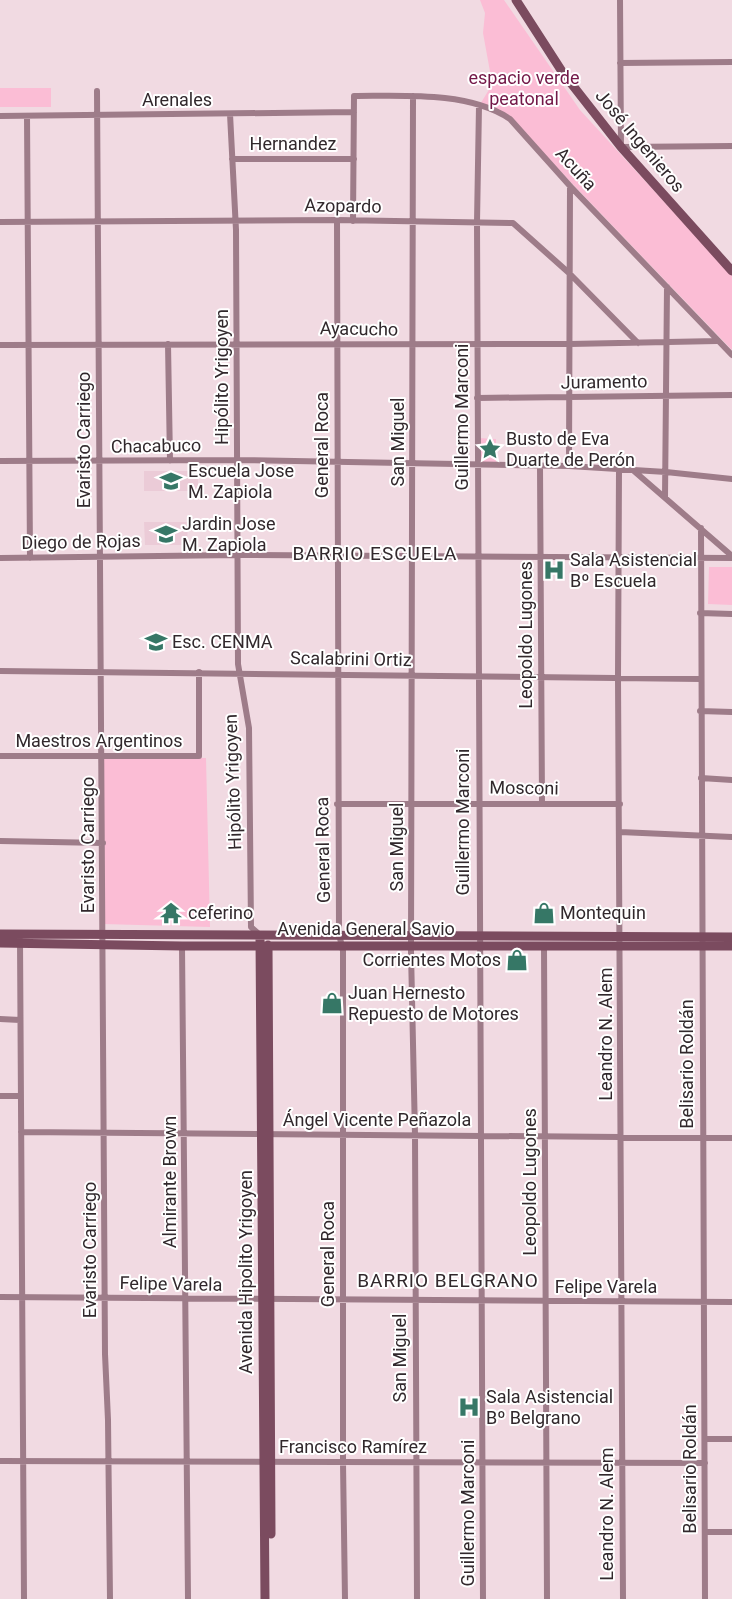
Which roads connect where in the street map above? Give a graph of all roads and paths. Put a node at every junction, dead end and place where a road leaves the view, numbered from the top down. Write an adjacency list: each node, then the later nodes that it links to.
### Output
1 (516, 0): 14 (main road, José Ingenieros)
2 (620, 0): 4 (street)
3 (732, 62): 4 (street)
4 (620, 63): 14 (street)
5 (97, 91): 10 (street, Evaristo Carriego)
6 (412, 96): 7 (street, Acuña); 8 (street, Acuña); 24 (street, San Miguel)
7 (479, 106): 17 (street, Acuña); 25 (street, Guillermo Marconi)
8 (354, 112): 9 (street, Arenales); 16 (street)
9 (230, 114): 10 (street, Arenales); 15 (street, Hipólito Yrigoyen)
10 (96, 115): 12 (street, Arenales); 20 (street, Evaristo Carriego)
11 (0, 116): 12 (street, Arenales)
12 (27, 116): 19 (street)
13 (732, 146): 14 (street)
14 (621, 147): 26 (main road, José Ingenieros)
15 (232, 159): 16 (street, Hernandez); 21 (street, Hipólito Yrigoyen)
16 (354, 159): 22 (street)
17 (570, 186): 27 (street); 28 (street, Acuña)
18 (336, 220): 21 (street, Azopardo); 22 (street, Azopardo); 35 (street, General Roca)
19 (28, 221): 20 (street, Azopardo); 23 (street, Azopardo); 38 (street)
20 (98, 221): 21 (street, Azopardo); 32 (street, Evaristo Carriego)
21 (235, 221): 34 (street, Hipólito Yrigoyen)
22 (353, 221): 24 (street, Azopardo)
23 (0, 222)
24 (412, 222): 25 (street, Azopardo); 39 (street, San Miguel)
25 (477, 222): 27 (street, Azopardo); 40 (street, Guillermo Marconi)
26 (732, 271)
27 (569, 273): 30 (street, Azopardo); 36 (street)
28 (667, 287): 29 (street, Acuña); 31 (street)
29 (717, 340): 31 (street, Ayacucho); 41 (street, Acuña)
30 (638, 342): 31 (street, Ayacucho); 36 (street, Ayacucho)
31 (667, 342): 43 (street)
32 (99, 344): 33 (street, Ayacucho); 38 (street, Ayacucho); 49 (street, Evaristo Carriego)
33 (168, 344): 34 (street, Ayacucho); 50 (street)
34 (237, 344): 35 (street, Ayacucho); 46 (street, Hipólito Yrigoyen)
35 (337, 344): 39 (street, Ayacucho); 51 (street, General Roca)
36 (570, 344): 40 (street, Ayacucho); 44 (street)
37 (0, 345): 38 (street, Ayacucho)
38 (27, 345): 48 (street)
39 (413, 345): 40 (street, Ayacucho); 52 (street, San Miguel)
40 (477, 345): 45 (street, Guillermo Marconi)
41 (732, 355)
42 (732, 395): 43 (street, Juramento)
43 (666, 396): 44 (street, Juramento); 58 (street)
44 (570, 397): 45 (street, Juramento); 55 (street)
45 (477, 398): 53 (street, Guillermo Marconi)
46 (238, 460): 50 (street, Chacabuco); 51 (street, Chacabuco); 62 (street, Hipólito Yrigoyen)
47 (0, 461): 48 (street, Chacabuco)
48 (30, 461): 49 (street, Chacabuco); 70 (street)
49 (100, 461): 50 (street, Chacabuco); 65 (street, Evaristo Carriego)
50 (170, 461)
51 (337, 461): 52 (street, Chacabuco); 63 (street, General Roca)
52 (413, 464): 53 (street, Chacabuco); 64 (street, San Miguel)
53 (478, 465): 54 (street, Chacabuco); 66 (street, Guillermo Marconi)
54 (540, 466): 55 (street, Chacabuco); 71 (street, Leopoldo Lugones)
55 (569, 466): 56 (street, Chacabuco)
56 (620, 470): 57 (street, Chacabuco); 67 (street, Leandro N. Alem)
57 (634, 471): 58 (street, Chacabuco); 60 (street)
58 (666, 472): 59 (street, Chacabuco); 60 (street)
59 (732, 479)
60 (665, 497): 61 (street)
61 (701, 528): 68 (street); 72 (street, Belisario Roldán)
62 (238, 555): 63 (street, Diego de Rojas); 65 (street, Diego de Rojas); 78 (street, Hipólito Yrigoyen)
63 (338, 556): 64 (street, Diego de Rojas); 79 (street, General Roca)
64 (412, 556): 66 (street, Diego de Rojas); 80 (street, San Miguel)
65 (100, 557): 70 (street, Diego de Rojas); 76 (street, Evaristo Carriego)
66 (478, 557): 71 (street, Diego de Rojas); 81 (street, Guillermo Marconi)
67 (619, 557): 71 (street, Diego de Rojas); 72 (street, Diego de Rojas); 83 (street, Leandro N. Alem)
68 (732, 557): 72 (street, Diego de Rojas)
69 (0, 558): 70 (street, Diego de Rojas)
70 (30, 558)
71 (540, 558): 82 (street, Leopoldo Lugones)
72 (700, 560): 73 (street, Belisario Roldán)
73 (700, 613): 74 (street); 84 (street, Belisario Roldán)
74 (732, 614)
75 (0, 671): 76 (street, Scalabrini Ortiz)
76 (101, 672): 77 (street, Scalabrini Ortiz); 88 (street, Evaristo Carriego)
77 (199, 672): 78 (street, Scalabrini Ortiz); 88 (street, Maestros Argentinos)
78 (238, 672): 79 (street, Scalabrini Ortiz); 108 (street, Hipólito Yrigoyen)
79 (338, 674): 80 (street, Scalabrini Ortiz); 93 (street, General Roca)
80 (412, 675): 81 (street, Scalabrini Ortiz); 92 (street, San Miguel)
81 (478, 676): 82 (street, Scalabrini Ortiz); 91 (street, Guillermo Marconi)
82 (541, 677): 83 (street, Scalabrini Ortiz); 94 (street, Leopoldo Lugones)
83 (618, 678): 84 (street, Scalabrini Ortiz); 95 (street, Leandro N. Alem)
84 (701, 679): 85 (street, Belisario Roldán)
85 (700, 710): 86 (street); 89 (street, Belisario Roldán)
86 (732, 712)
87 (0, 756): 88 (street, Maestros Argentinos)
88 (102, 756): 100 (street, Evaristo Carriego)
89 (701, 778): 90 (street); 97 (street, Belisario Roldán)
90 (732, 780)
91 (478, 802): 92 (street, Mosconi); 94 (street, Mosconi); 104 (street, Guillermo Marconi)
92 (412, 803): 93 (street, Mosconi); 103 (street, San Miguel)
93 (338, 804): 102 (street, General Roca)
94 (542, 804): 95 (street, Mosconi)
95 (620, 804): 96 (street, Leandro N. Alem)
96 (620, 832): 97 (street); 109 (street, Leandro N. Alem)
97 (701, 835): 98 (street); 110 (street, Belisario Roldán)
98 (732, 837)
99 (0, 841): 100 (street)
100 (103, 843): 107 (street, Evaristo Carriego)
101 (0, 934): 106 (main road, Avenida General Savio)
102 (339, 934): 103 (main road, Avenida General Savio); 108 (main road, Avenida General Savio); 112 (street, General Roca)
103 (412, 935): 104 (main road, Avenida General Savio); 113 (street, San Miguel)
104 (479, 935): 109 (main road, Avenida General Savio); 114 (street, Guillermo Marconi)
105 (732, 937): 110 (main road, Avenida General Savio)
106 (20, 939): 107 (main road, Avenida General Savio); 111 (main road, Avenida General Savio); 119 (street)
107 (104, 940): 108 (main road, Avenida General Savio); 115 (main road, Avenida General Savio); 123 (street, Evaristo Carriego)
108 (263, 941): 112 (main road, Avenida General Savio); 115 (main road, Avenida General Savio); 125 (main road, Avenida Hipolito Yrigoyen)
109 (621, 941): 110 (main road, Avenida General Savio); 116 (main road, Avenida General Savio); 130 (street, Leandro N. Alem)
110 (702, 942): 117 (main road, Avenida General Savio); 131 (street, Belisario Roldán)
111 (0, 943)
112 (342, 945): 113 (main road, Avenida General Savio); 126 (street, General Roca)
113 (412, 945): 114 (main road, Avenida General Savio); 127 (street, San Miguel)
114 (479, 945): 116 (main road, Avenida General Savio); 128 (street, Guillermo Marconi)
115 (182, 946): 124 (street, Almirante Brown)
116 (544, 946): 129 (street, Leopoldo Lugones)
117 (732, 946)
118 (0, 1019): 119 (street)
119 (20, 1020): 121 (street)
120 (0, 1096): 121 (street)
121 (21, 1096): 122 (street)
122 (21, 1132): 123 (street, Ángel Vicente Peñazola); 134 (street)
123 (105, 1133): 124 (street, Ángel Vicente Peñazola); 135 (street, Evaristo Carriego)
124 (185, 1134): 125 (street, Ángel Vicente Peñazola); 136 (street, Almirante Brown)
125 (265, 1134): 126 (street, Ángel Vicente Peñazola); 137 (main road, Avenida Hipolito Yrigoyen)
126 (343, 1135): 127 (street, Ángel Vicente Peñazola); 138 (street, General Roca)
127 (415, 1135): 128 (street, Ángel Vicente Peñazola); 139 (street, San Miguel)
128 (480, 1136): 129 (street, Ángel Vicente Peñazola); 140 (street, Guillermo Marconi)
129 (545, 1136): 130 (street, Ángel Vicente Peñazola); 141 (street, Leopoldo Lugones)
130 (621, 1137): 131 (street, Ángel Vicente Peñazola); 142 (street, Leandro N. Alem)
131 (703, 1138): 132 (street, Ángel Vicente Peñazola); 143 (street, Belisario Roldán)
132 (732, 1138)
133 (0, 1297): 134 (street, Felipe Varela)
134 (22, 1297): 135 (street, Felipe Varela); 148 (street)
135 (106, 1298): 136 (street, Felipe Varela); 149 (street, Evaristo Carriego)
136 (185, 1300): 137 (street, Felipe Varela); 150 (street, Almirante Brown)
137 (266, 1300): 138 (street, Felipe Varela); 151 (main road, Avenida Hipolito Yrigoyen)
138 (342, 1300): 139 (street, Felipe Varela); 152 (street, General Roca)
139 (415, 1300): 140 (street, Felipe Varela); 153 (street, San Miguel)
140 (481, 1301): 141 (street, Felipe Varela); 154 (street, Guillermo Marconi)
141 (546, 1301): 142 (street, Felipe Varela); 155 (street, Leopoldo Lugones)
142 (622, 1302): 143 (street, Felipe Varela); 156 (street, Leandro N. Alem)
143 (704, 1302): 144 (street, Felipe Varela); 146 (street, Belisario Roldán)
144 (732, 1302)
145 (732, 1438): 146 (street)
146 (705, 1439): 157 (street, Belisario Roldán)
147 (0, 1461): 148 (street, Francisco Ramírez)
148 (23, 1462): 149 (street, Francisco Ramírez); 160 (street)
149 (109, 1462): 150 (street, Francisco Ramírez); 161 (street, Evaristo Carriego)
150 (187, 1462): 151 (street, Francisco Ramírez); 162 (street, Almirante Brown)
151 (267, 1462): 152 (street, Francisco Ramírez); 163 (main road, Avenida Hipolito Yrigoyen); 164 (main road, Avenida Hipolito Yrigoyen)
152 (343, 1462): 153 (street, Francisco Ramírez); 165 (street, General Roca)
153 (415, 1462): 154 (street, Francisco Ramírez); 166 (street, San Miguel)
154 (482, 1462): 155 (street, Francisco Ramírez); 167 (street, Guillermo Marconi)
155 (546, 1462): 156 (street, Francisco Ramírez); 168 (street, Leopoldo Lugones)
156 (622, 1463): 157 (street, Francisco Ramírez); 169 (street, Leandro N. Alem)
157 (705, 1463): 158 (street, Belisario Roldán)
158 (705, 1532): 159 (street); 170 (street, Belisario Roldán)
159 (732, 1532)
160 (24, 1599)
161 (110, 1599)
162 (188, 1599)
163 (265, 1599)
164 (271, 1599)
165 (345, 1599)
166 (417, 1599)
167 (483, 1599)
168 (547, 1599)
169 (623, 1599)
170 (705, 1599)

